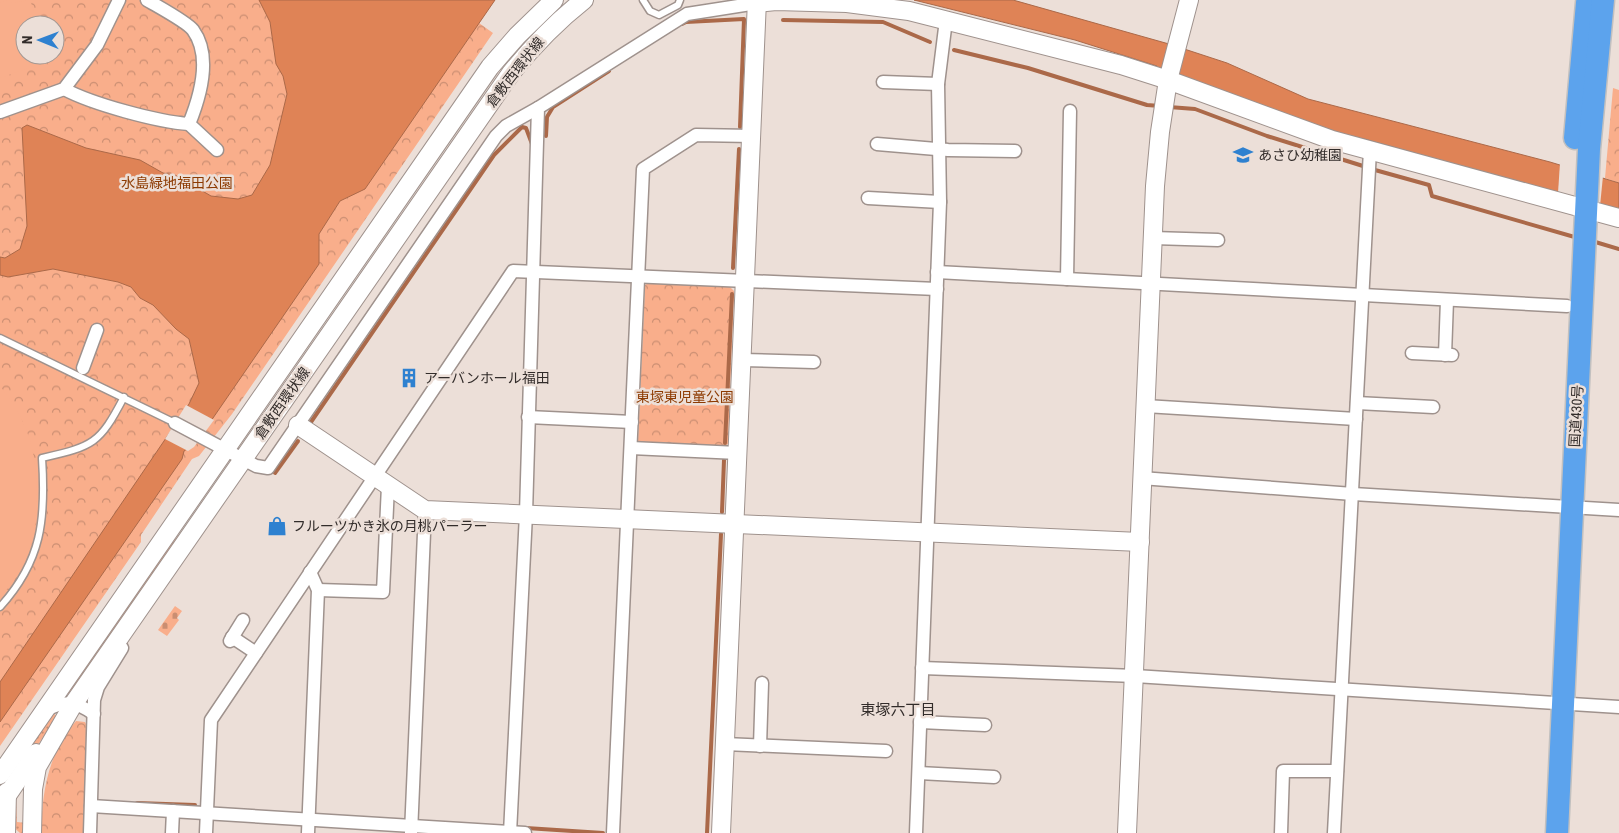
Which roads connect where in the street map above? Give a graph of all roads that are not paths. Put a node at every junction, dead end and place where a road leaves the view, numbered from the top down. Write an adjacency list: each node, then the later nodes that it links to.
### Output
1 (119, 0): 16 (street)
2 (147, 0): 20 (street)
3 (554, 0): 61 (street, 倉敷西環状線)
4 (584, 0): 63 (street, 倉敷西環状線)
5 (643, 0): 6 (lane)
6 (680, 0)
7 (1189, 0): 13 (street)
8 (1588, 0): 27 (highway, 国道430号)
9 (1603, 0): 27 (highway, 国道430号)
10 (757, 2): 11 (street); 17 (street); 21 (street)
11 (876, 3): 12 (street)
12 (946, 20): 13 (street); 15 (street)
13 (1169, 78): 25 (street); 33 (street)
14 (883, 82): 15 (street)
15 (938, 84): 23 (street)
16 (64, 89): 19 (street); 20 (street)
17 (538, 108): 35 (street); 59 (street)
18 (1070, 111): 38 (street)
19 (0, 112)
20 (190, 124): 24 (street)
21 (752, 136): 37 (street); 39 (street)
22 (876, 144): 23 (street)
23 (939, 148): 26 (street); 29 (street)
24 (217, 150)
25 (1370, 150): 30 (street); 42 (street)
26 (1015, 151)
27 (1580, 170): 30 (highway, 国道430号)
28 (868, 198): 29 (street)
29 (940, 202): 36 (street)
30 (1578, 203): 31 (street); 32 (highway, 国道430号)
31 (1619, 218)
32 (1577, 237): 44 (highway, 国道430号); 67 (highway, 国道430号)
33 (1154, 238): 34 (street); 40 (street)
34 (1218, 240)
35 (532, 270): 37 (street); 55 (street); 65 (street)
36 (937, 272): 38 (street); 41 (street)
37 (639, 275): 39 (street); 57 (street)
38 (1067, 278): 40 (street)
39 (746, 281): 41 (street); 48 (street)
40 (1151, 283): 42 (street); 53 (street)
41 (937, 289): 73 (street)
42 (1363, 296): 43 (street); 52 (street)
43 (1447, 300): 44 (street); 47 (street)
44 (1567, 306): 67 (highway, 国道430号)
45 (97, 330): 50 (street)
46 (0, 338): 51 (lane)
47 (1412, 353)
48 (742, 360): 49 (street); 62 (street)
49 (814, 362)
50 (83, 368)
51 (124, 397): 58 (lane); 77 (lane)
52 (1357, 403): 54 (street); 56 (street)
53 (1145, 406): 56 (street); 64 (street)
54 (1433, 407)
55 (528, 417): 57 (street); 70 (street)
56 (1356, 419): 66 (street)
57 (632, 422): 60 (street)
58 (175, 423): 61 (street)
59 (298, 425): 63 (street); 65 (street)
60 (631, 448): 62 (street); 71 (street)
61 (225, 449): 63 (street); 87 (street, 倉敷西環状線)
62 (738, 453): 72 (street)
63 (243, 459): 78 (street, 倉敷西環状線)
64 (1142, 478): 66 (street); 74 (street)
65 (381, 482): 68 (street); 75 (street); 76 (street)
66 (1352, 494): 67 (street); 84 (street)
67 (1565, 507): 69 (street); 85 (highway, 国道430号)
68 (425, 510): 70 (street); 104 (street)
69 (1619, 510)
70 (526, 514): 71 (street); 106 (street)
71 (628, 518): 72 (street); 113 (street)
72 (734, 523): 73 (street); 92 (street)
73 (927, 533): 74 (street); 81 (street)
74 (1140, 542): 82 (street)
75 (310, 572): 76 (street); 80 (street)
76 (318, 590): 103 (street)
77 (0, 607)
78 (135, 614): 88 (street, 倉敷西環状線); 89 (street)
79 (244, 620): 80 (street)
80 (256, 653): 102 (street)
81 (922, 668): 82 (street); 90 (street)
82 (1135, 676): 84 (street); 116 (street)
83 (762, 683): 93 (street)
84 (1342, 689): 85 (street); 96 (street)
85 (1556, 703): 86 (street); 119 (highway, 国道430号); 120 (highway, 国道430号)
86 (1619, 707)
87 (45, 710): 88 (street); 95 (street, 倉敷西環状線)
88 (69, 710): 89 (street); 99 (street); 107 (street, 倉敷西環状線)
89 (94, 714): 100 (street)
90 (920, 722): 91 (street); 97 (street)
91 (985, 725)
92 (725, 744): 93 (street); 114 (street)
93 (760, 746): 94 (street)
94 (886, 752)
95 (4, 769): 99 (street, 倉敷西環状線)
96 (1337, 771): 117 (street); 118 (street)
97 (918, 773): 98 (street); 115 (street)
98 (994, 777)
99 (4, 801): 105 (street, 倉敷西環状線)
100 (91, 806): 101 (street); 108 (street)
101 (172, 811): 102 (street); 109 (street)
102 (207, 813): 103 (street); 110 (street)
103 (308, 819): 104 (street); 111 (street)
104 (411, 829): 106 (street)
105 (5, 832)
106 (510, 832): 112 (street)
107 (32, 833)
108 (90, 833)
109 (172, 833)
110 (206, 833)
111 (308, 833)
112 (525, 833)
113 (613, 833)
114 (721, 833)
115 (916, 833)
116 (1126, 833)
117 (1281, 833)
118 (1334, 833)
119 (1543, 833)
120 (1557, 833)

